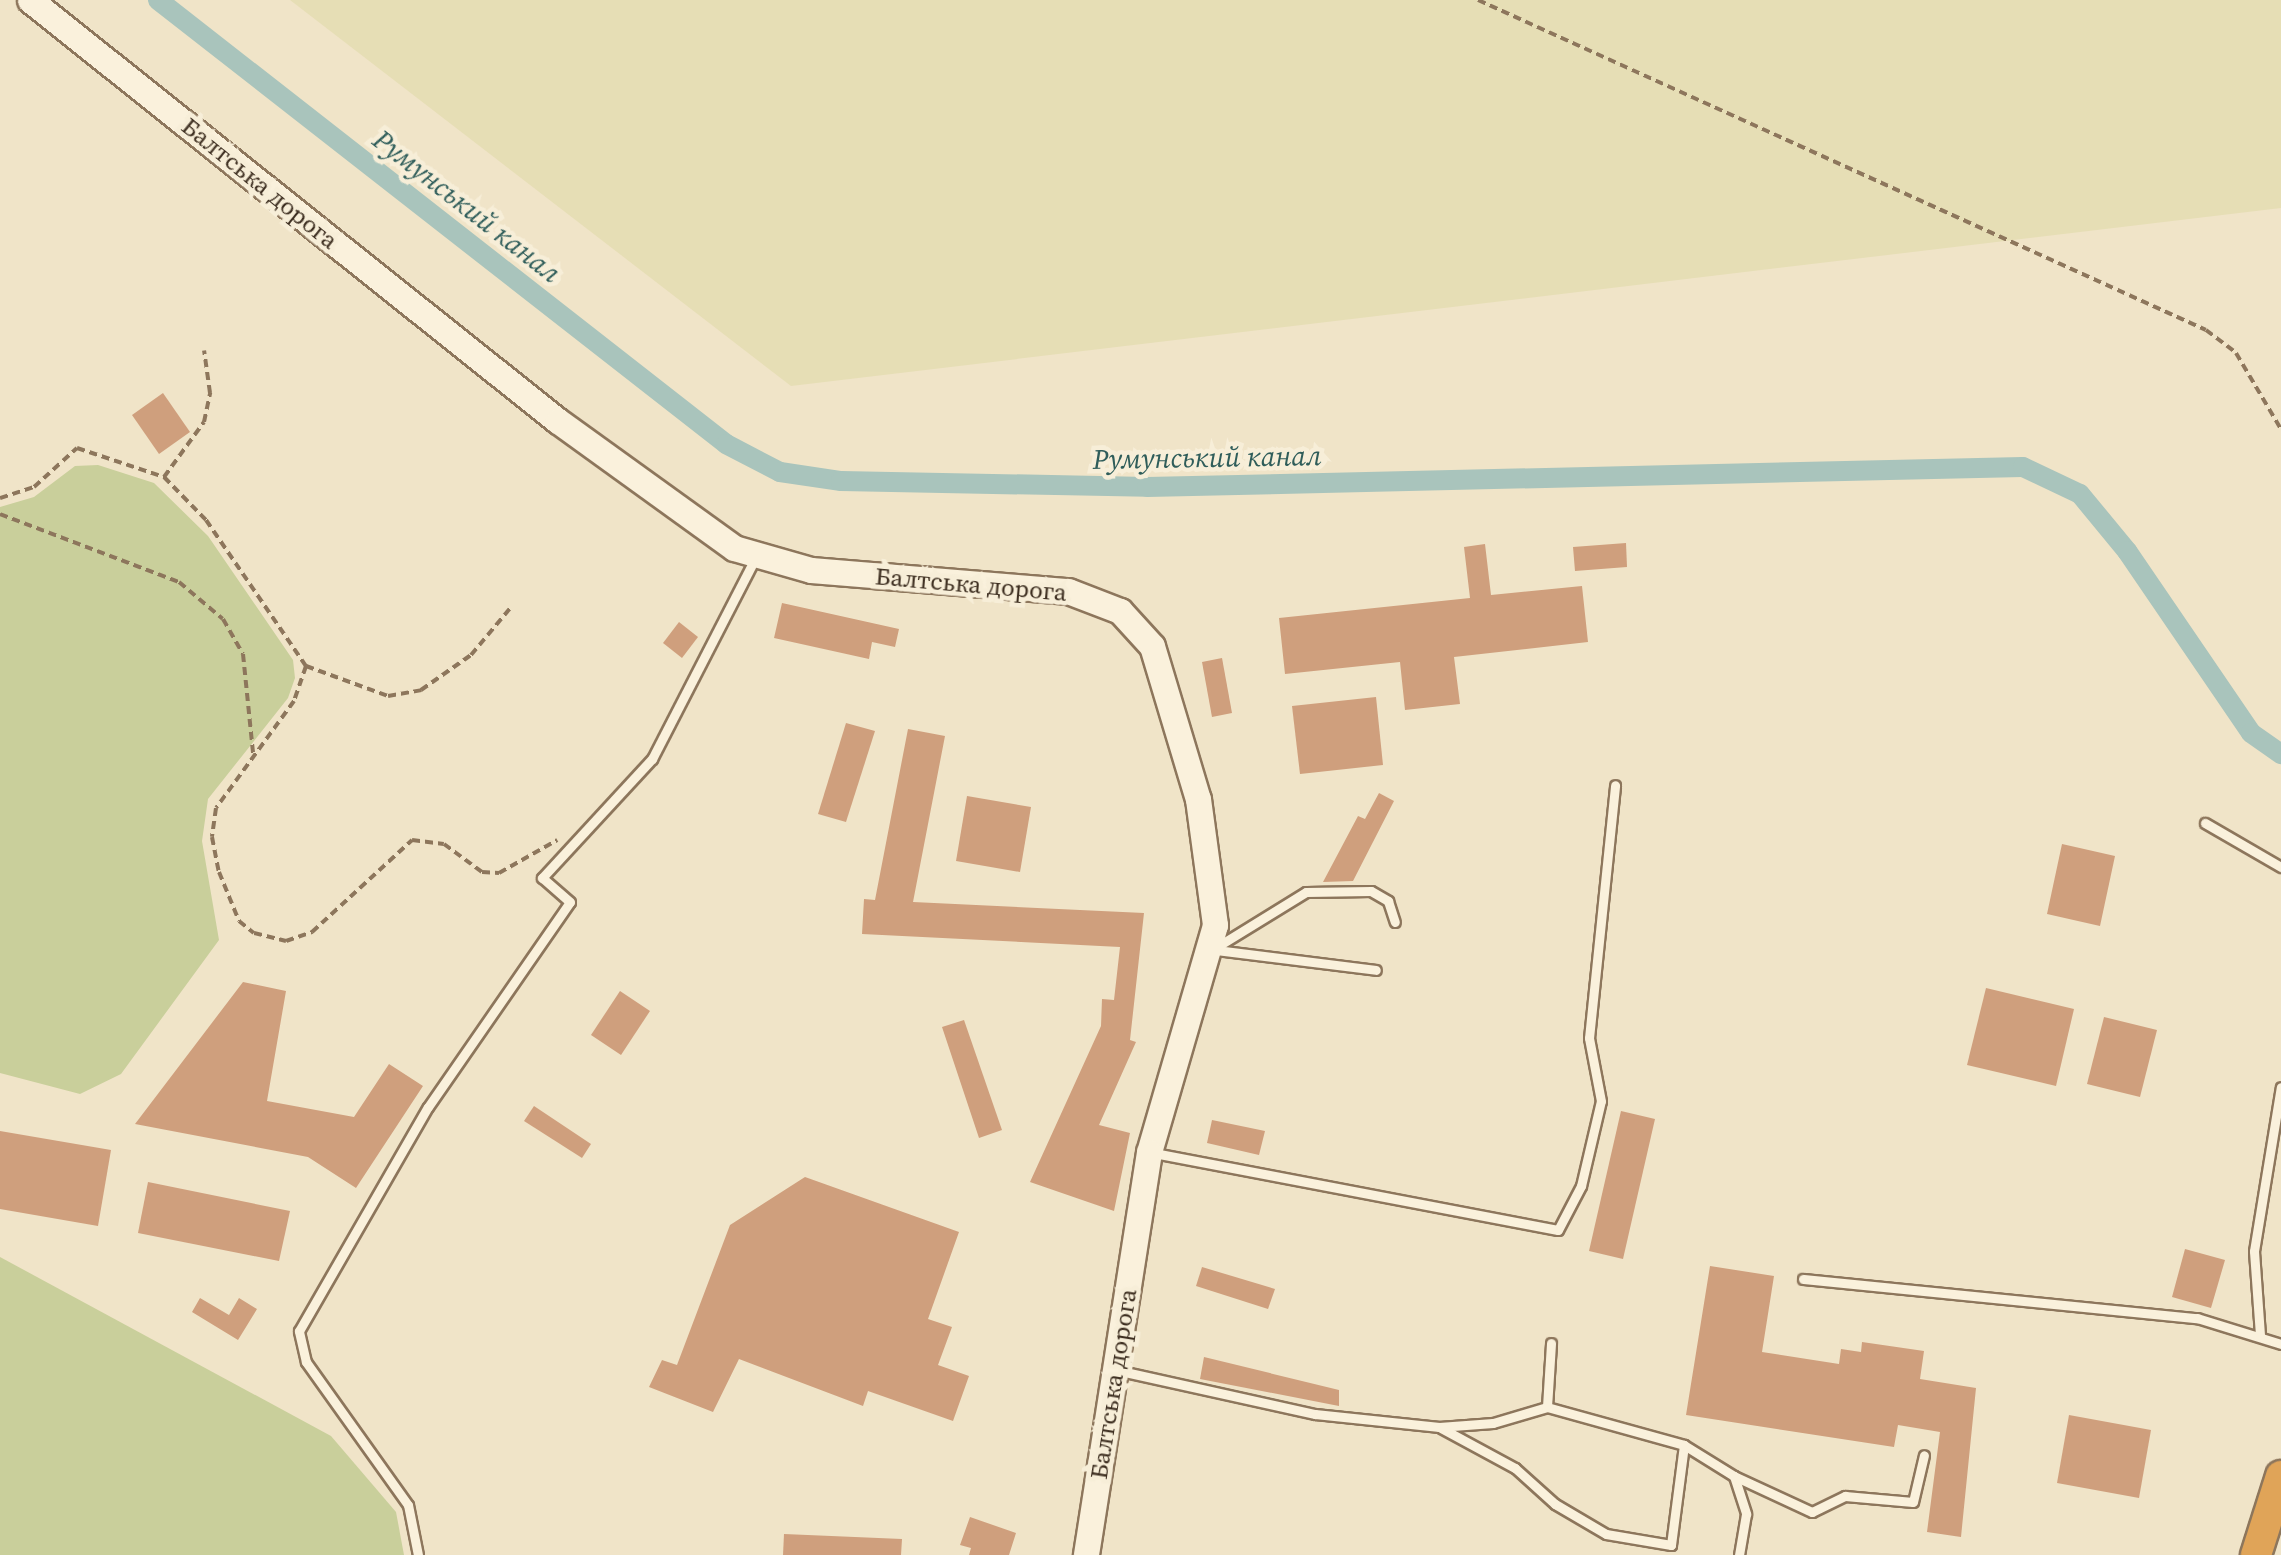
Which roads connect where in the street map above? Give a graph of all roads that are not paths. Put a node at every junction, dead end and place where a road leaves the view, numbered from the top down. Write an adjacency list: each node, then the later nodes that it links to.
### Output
1 (30, 0): 2 (main road, Балтська дорога)
2 (756, 558): 7 (main road, Балтська дорога); 23 (lane)
3 (1615, 785): 10 (lane)
4 (2205, 824): 5 (lane)
5 (2281, 867)
6 (1395, 922): 7 (lane)
7 (1213, 950): 8 (lane); 10 (main road, Балтська дорога)
8 (1376, 970)
9 (2281, 1087): 12 (lane)
10 (1149, 1152): 15 (main road, Балтська дорога)
11 (1804, 1279): 12 (lane)
12 (2260, 1335): 14 (lane)
13 (1551, 1344): 16 (lane)
14 (2281, 1344)
15 (1115, 1370): 17 (lane); 24 (main road, Балтська дорога)
16 (1546, 1406): 17 (lane); 18 (lane)
17 (1438, 1427): 18 (lane)
18 (1684, 1445): 20 (lane)
19 (1924, 1455): 20 (lane)
20 (1734, 1476): 25 (lane)
21 (2281, 1476): 22 (highway)
22 (2256, 1554)
23 (418, 1555)
24 (1086, 1555)
25 (1739, 1555)

